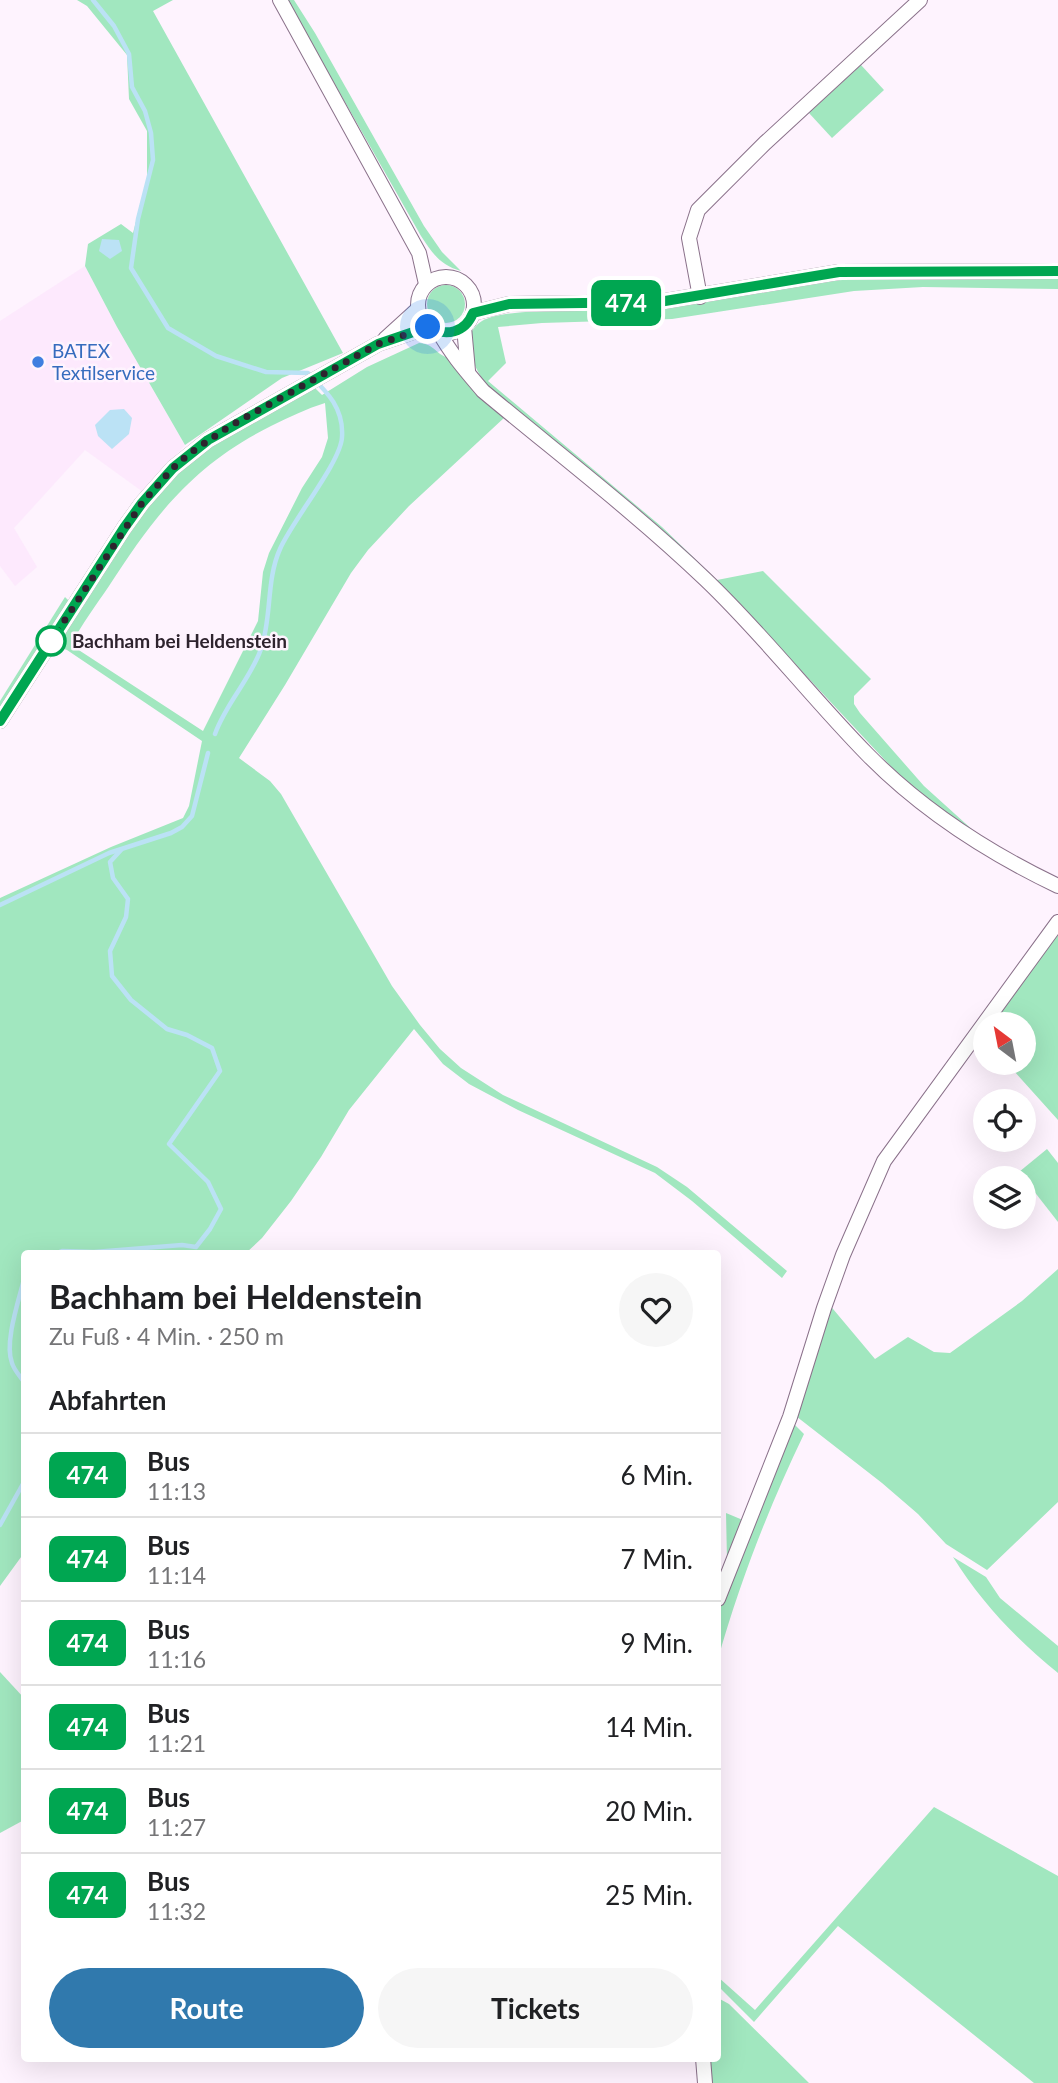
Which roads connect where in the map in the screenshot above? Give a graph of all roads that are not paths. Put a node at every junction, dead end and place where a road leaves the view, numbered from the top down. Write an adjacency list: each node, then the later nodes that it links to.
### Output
1 (280, 0): 3 (street)
2 (920, 0): 8 (street)
3 (419, 253): 5 (street); 6 (street)
4 (1058, 271): 8 (street)
5 (444, 276): 6 (street); 7 (street)
6 (426, 284): 10 (street)
7 (472, 293): 9 (street); 11 (street)
8 (700, 297): 9 (street)
9 (509, 304): 11 (street)
10 (418, 309): 13 (street); 14 (street)
11 (473, 313): 12 (street)
12 (464, 327): 13 (street); 15 (street)
13 (433, 330): 14 (street); 15 (street)
14 (378, 344): 16 (street)
15 (468, 371): 17 (street)
16 (0, 721)
17 (1058, 886)
18 (1058, 922): 19 (street)
19 (721, 1591)
20 (704, 2062): 21 (street)
21 (705, 2083)

